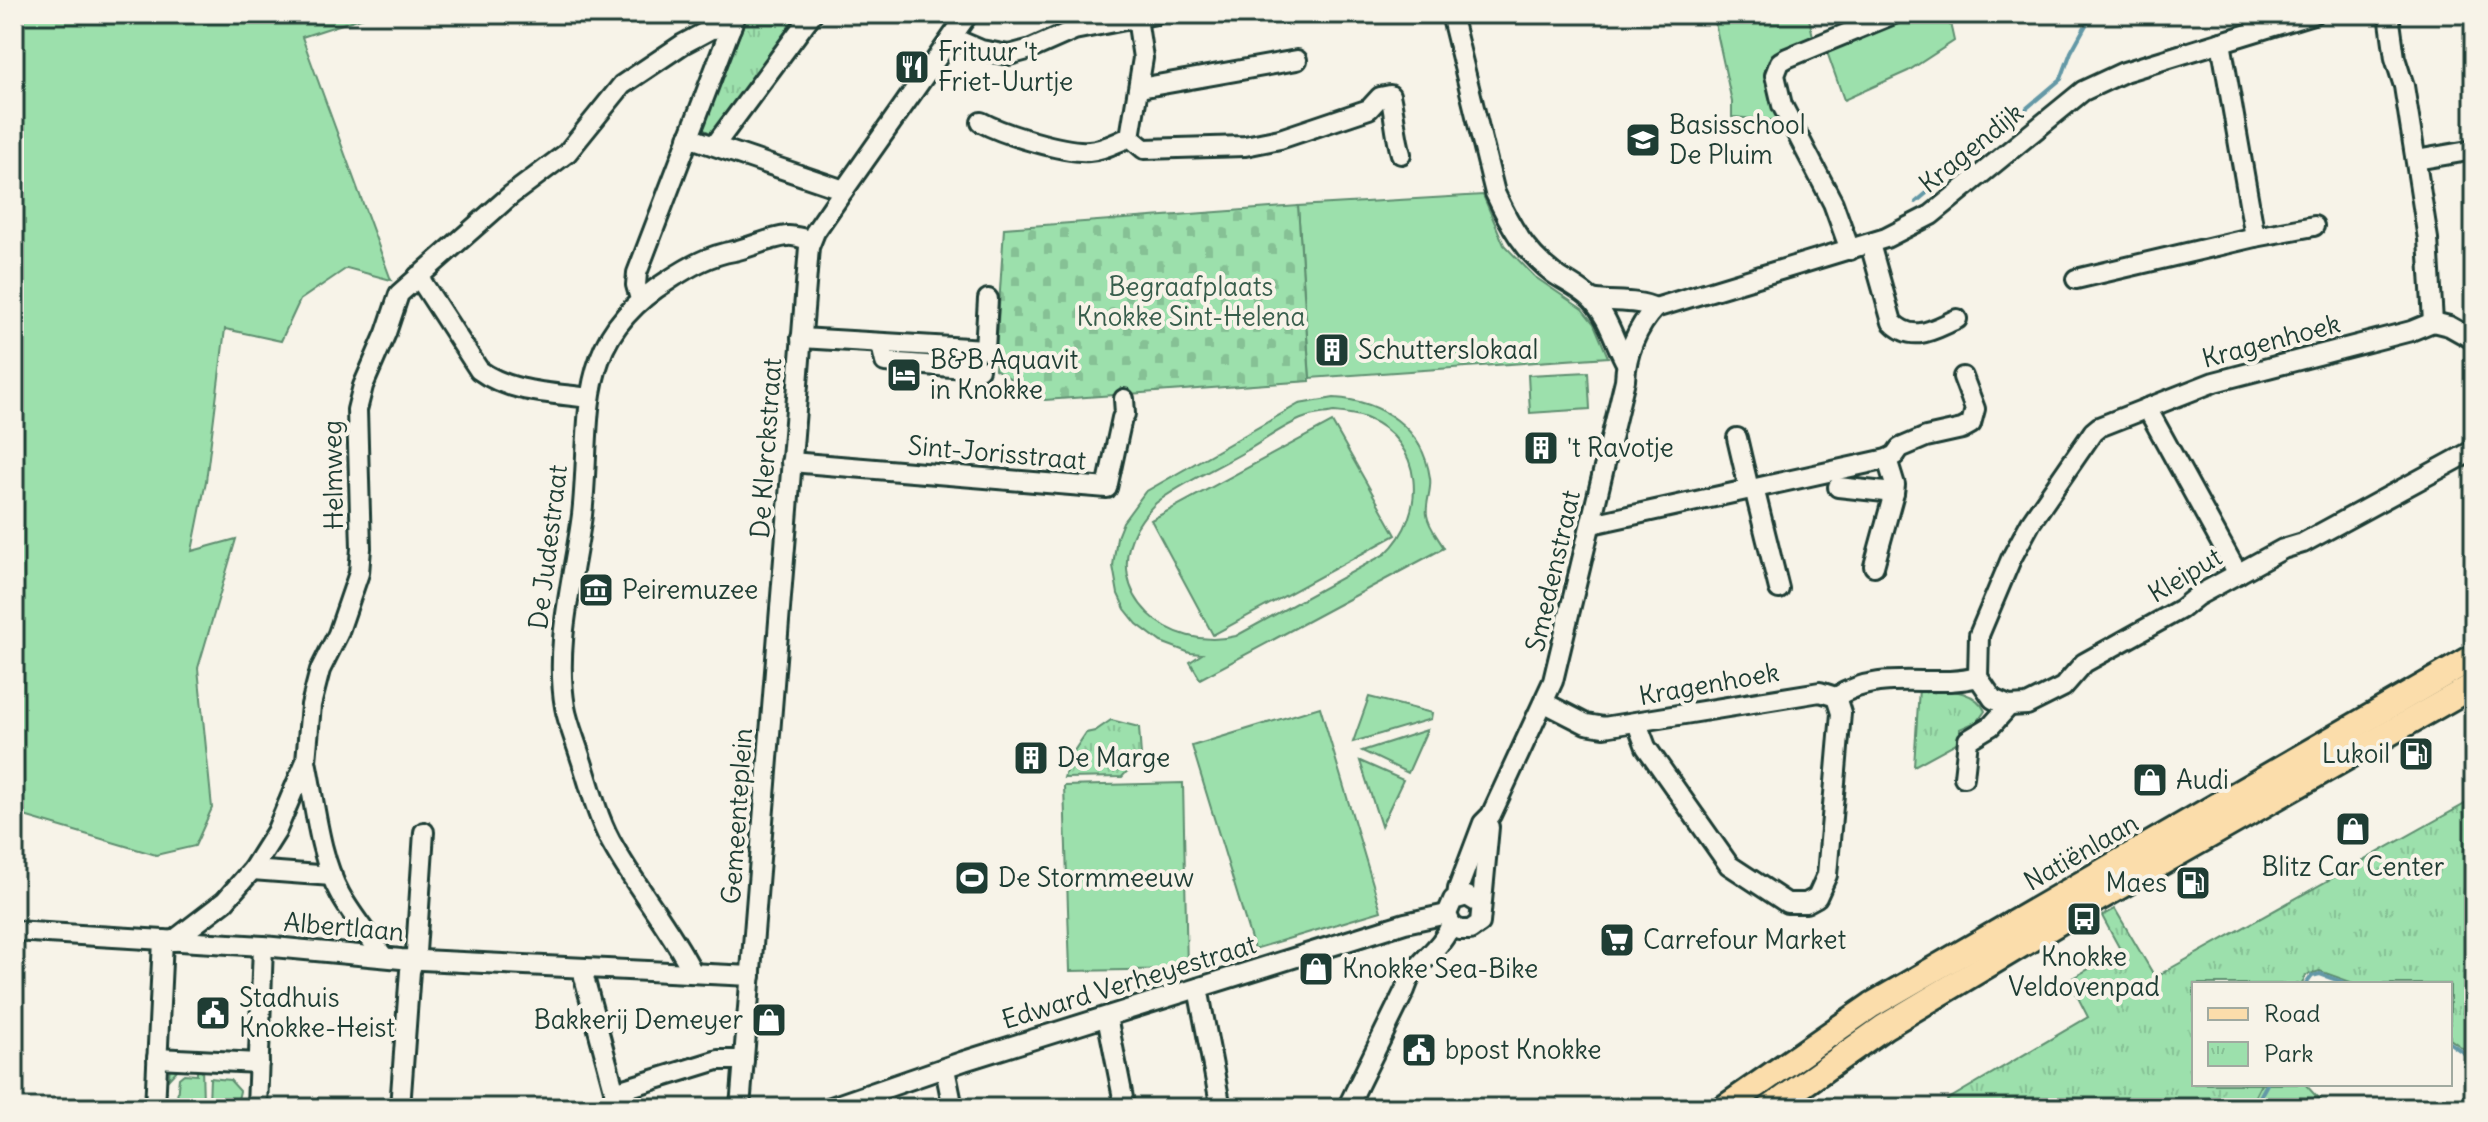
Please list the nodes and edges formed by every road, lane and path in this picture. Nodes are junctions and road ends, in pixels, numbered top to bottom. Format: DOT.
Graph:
graph roads {
  1 [pos="812,14"];
  2 [pos="1156,14"];
  3 [pos="1451,14"];
  4 [pos="1894,14"];
  5 [pos="2313,14"];
  6 [pos="2389,14"];
  7 [pos="962,16"];
  8 [pos="1137,18"];
  9 [pos="733,21"];
  10 [pos="953,38"];
  11 [pos="2221,42"];
  12 [pos="1297,60"];
  13 [pos="1140,88"];
  14 [pos="981,122"];
  15 [pos="688,137"];
  16 [pos="1130,137"];
  17 [pos="715,145"];
  18 [pos="2474,150"];
  19 [pos="1401,154"];
  20 [pos="2416,160"];
  21 [pos="844,190"];
  22 [pos="2314,226"];
  23 [pos="2255,237"];
  24 [pos="810,240"];
  25 [pos="1870,244"];
  26 [pos="1850,250"];
  27 [pos="418,276"];
  28 [pos="2076,279"];
  29 [pos="640,299"];
  30 [pos="988,299"];
  31 [pos="1592,299"];
  32 [pos="1655,308"];
  33 [pos="1957,319"];
  34 [pos="2433,322"];
  35 [pos="801,338"];
  36 [pos="2474,340"];
  37 [pos="881,345"];
  38 [pos="1626,363"];
  39 [pos="979,369"];
  40 [pos="1963,377"];
  41 [pos="590,398"];
  42 [pos="1124,399"];
  43 [pos="2147,408"];
  44 [pos="1737,438"];
  45 [pos="2474,450"];
  46 [pos="1887,459"];
  47 [pos="791,462"];
  48 [pos="1838,487"];
  49 [pos="1752,489"];
  50 [pos="1894,493"];
  51 [pos="1592,524"];
  52 [pos="1874,566"];
  53 [pos="2238,574"];
  54 [pos="1779,589"];
  55 [pos="2474,657"];
  56 [pos="775,660"];
  57 [pos="1978,677"];
  58 [pos="2474,685"];
  59 [pos="1836,697"];
  60 [pos="1545,703"];
  61 [pos="2009,706"];
  62 [pos="1637,723"];
  63 [pos="306,761"];
  64 [pos="1964,777"];
  65 [pos="1491,815"];
  66 [pos="424,832"];
  67 [pos="252,870"];
  68 [pos="332,876"];
  69 [pos="1457,897"];
  70 [pos="1480,904"];
  71 [pos="1449,919"];
  72 [pos="1470,930"];
  73 [pos="14,931"];
  74 [pos="168,941"];
  75 [pos="263,946"];
  76 [pos="383,956"];
  77 [pos="412,959"];
  78 [pos="584,968"];
  79 [pos="692,971"];
  80 [pos="751,976"];
  81 [pos="1198,988"];
  82 [pos="1405,990"];
  83 [pos="1107,1017"];
  84 [pos="157,1058"];
  85 [pos="744,1060"];
  86 [pos="259,1063"];
  87 [pos="945,1069"];
  88 [pos="616,1100"];
  89 [pos="740,1107"];
  90 [pos="155,1108"];
  91 [pos="257,1108"];
  92 [pos="400,1108"];
  93 [pos="828,1108"];
  94 [pos="953,1108"];
  95 [pos="1125,1108"];
  96 [pos="1221,1108"];
  97 [pos="1347,1108"];
  98 [pos="1724,1108"];
  99 [pos="1770,1108"];
  1 -- 17 [label="street"];
  2 -- 8 [label="street"];
  3 -- 31 [label="street"];
  4 -- 26 [label="street"];
  5 -- 11 [label="street, Kragendijk"];
  6 -- 20 [label="street"];
  7 -- 10 [label="street"];
  8 -- 10 [label="street"];
  8 -- 13 [label="street"];
  9 -- 15 [label="street"];
  9 -- 27 [label="street, Helmweg"];
  10 -- 21 [label="street"];
  11 -- 23 [label="street"];
  11 -- 25 [label="street, Kragendijk"];
  12 -- 13 [label="street"];
  13 -- 16 [label="street"];
  14 -- 16 [label="street"];
  15 -- 17 [label="street"];
  15 -- 29 [label="street"];
  16 -- 19 [label="street"];
  17 -- 21 [label="street"];
  18 -- 20 [label="street"];
  20 -- 34 [label="street"];
  21 -- 24 [label="street"];
  22 -- 23 [label="street"];
  23 -- 28 [label="street"];
  24 -- 29 [label="street, De Judestraat"];
  24 -- 35 [label="street, De Klerckstraat"];
  25 -- 26 [label="street, Kragendijk"];
  25 -- 33 [label="street"];
  26 -- 32 [label="street, Kragendijk"];
  27 -- 41 [label="street"];
  27 -- 63 [label="street, Helmweg"];
  29 -- 41 [label="street, De Judestraat"];
  30 -- 37 [label="street"];
  31 -- 32 [label="street, Kragendijk"];
  31 -- 38 [label="street"];
  32 -- 38 [label="street, Smedenstraat"];
  34 -- 36 [label="street"];
  34 -- 43 [label="street, Kragenhoek"];
  35 -- 37 [label="street"];
  35 -- 47 [label="street, De Klerckstraat"];
  37 -- 39 [label="street"];
  38 -- 51 [label="street, Smedenstraat"];
  40 -- 46 [label="street"];
  41 -- 79 [label="street, De Judestraat"];
  42 -- 47 [label="street, Sint-Jorisstraat"];
  43 -- 53 [label="street"];
  43 -- 57 [label="street, Kragenhoek"];
  44 -- 49 [label="street"];
  45 -- 53 [label="street, Kleiput"];
  46 -- 49 [label="street"];
  46 -- 50 [label="street"];
  47 -- 56 [label="street, De Klerckstraat"];
  48 -- 50 [label="street"];
  49 -- 51 [label="street"];
  49 -- 54 [label="street"];
  50 -- 52 [label="street"];
  51 -- 60 [label="street, Smedenstraat"];
  53 -- 61 [label="street, Kleiput"];
  55 -- 98 [label="main road, Natiënlaan"];
  56 -- 80 [label="street, Gemeenteplein"];
  57 -- 59 [label="street, Kragenhoek"];
  57 -- 61 [label="street"];
  58 -- 99 [label="main road, Natiënlaan"];
  59 -- 62 [label="street, Kragenhoek"];
  59 -- 62 [label="street"];
  60 -- 62 [label="street, Kragenhoek"];
  60 -- 65 [label="street, Smedenstraat"];
  61 -- 64 [label="street, Kleiput"];
  63 -- 67 [label="street, Helmweg"];
  63 -- 68 [label="street"];
  65 -- 69 [label="street, Smedenstraat"];
  65 -- 70 [label="street, Smedenstraat"];
  66 -- 77 [label="street"];
  67 -- 68 [label="street"];
  67 -- 74 [label="street, Helmweg"];
  68 -- 76 [label="street"];
  69 -- 70 [label="street"];
  69 -- 71 [label="street"];
  70 -- 72 [label="street"];
  71 -- 72 [label="street"];
  71 -- 81 [label="street, Edward Verheyestraat"];
  71 -- 82 [label="street"];
  72 -- 82 [label="street"];
  73 -- 74 [label="street, Albertlaan"];
  74 -- 75 [label="street, Albertlaan"];
  74 -- 84 [label="street"];
  75 -- 76 [label="street, Albertlaan"];
  75 -- 86 [label="street"];
  76 -- 77 [label="street, Albertlaan"];
  77 -- 78 [label="street, Albertlaan"];
  77 -- 92 [label="street"];
  78 -- 79 [label="street, Albertlaan"];
  78 -- 88 [label="street"];
  79 -- 80 [label="street"];
  80 -- 85 [label="street, Gemeenteplein"];
  81 -- 83 [label="street, Edward Verheyestraat"];
  81 -- 96 [label="street"];
  82 -- 97 [label="street"];
  83 -- 87 [label="street, Edward Verheyestraat"];
  83 -- 95 [label="street"];
  84 -- 86 [label="street"];
  84 -- 90 [label="street"];
  85 -- 88 [label="street"];
  85 -- 89 [label="street, Gemeenteplein"];
  86 -- 91 [label="street"];
  87 -- 93 [label="street, Edward Verheyestraat"];
  87 -- 94 [label="street"];
}
